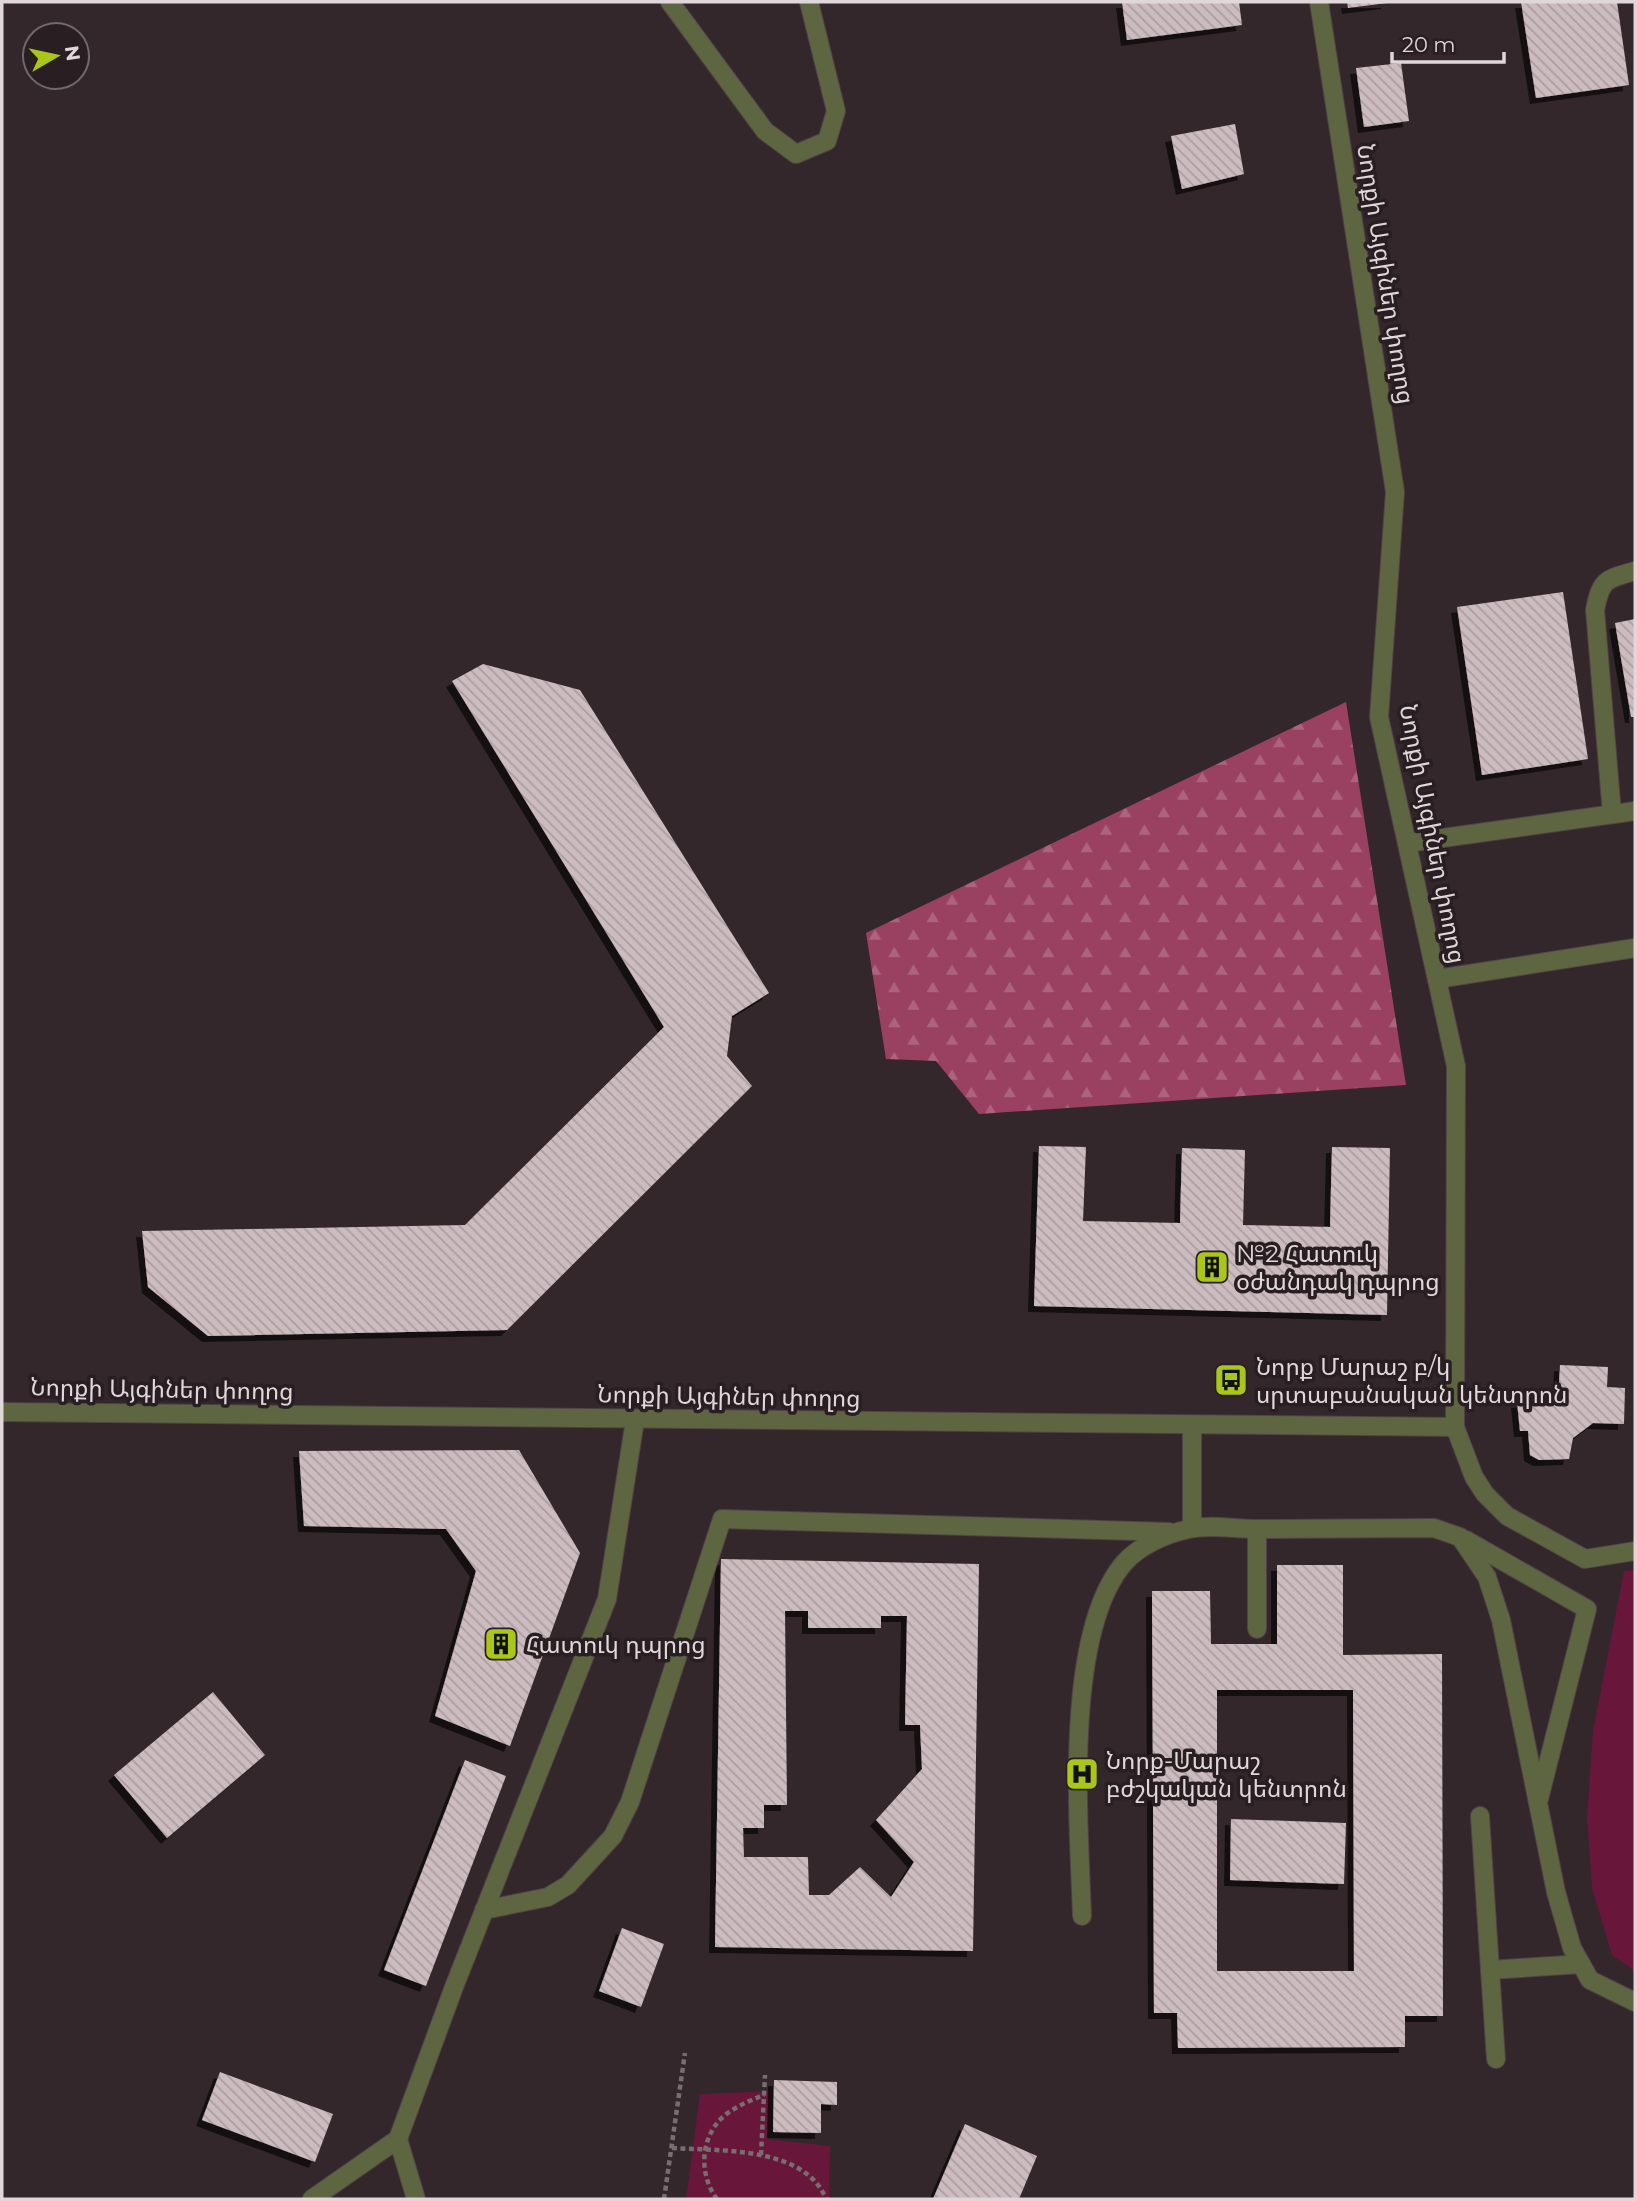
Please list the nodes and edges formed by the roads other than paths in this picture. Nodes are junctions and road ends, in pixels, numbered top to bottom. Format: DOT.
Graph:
graph roads {
  1 [pos="670,2"];
  2 [pos="808,2"];
  3 [pos="1319,2"];
  4 [pos="1635,571"];
  5 [pos="1635,811"];
  6 [pos="1612,814"];
  7 [pos="1406,843"];
  8 [pos="1635,948"];
  9 [pos="1437,979"];
  10 [pos="2,1412"];
  11 [pos="635,1420"];
  12 [pos="1192,1424"];
  13 [pos="1455,1427"];
  14 [pos="1257,1529"];
  15 [pos="1185,1530"];
  16 [pos="1460,1537"];
  17 [pos="1635,1551"];
  18 [pos="1257,1629"];
  19 [pos="1538,1803"];
  20 [pos="1480,1816"];
  21 [pos="484,1910"];
  22 [pos="1082,1916"];
  23 [pos="1581,1964"];
  24 [pos="1490,1970"];
  25 [pos="1635,2002"];
  26 [pos="1496,2059"];
  27 [pos="398,2139"];
  28 [pos="313,2199"];
  29 [pos="415,2199"];
  1 -- 2 [label="street"];
  3 -- 7 [label="street, Նորքի Այգիներ փողոց"];
  4 -- 6 [label="street"];
  5 -- 6 [label="street"];
  6 -- 7 [label="street"];
  7 -- 9 [label="street, Նորքի Այգիներ փողոց"];
  8 -- 9 [label="street"];
  9 -- 13 [label="street, Նորքի Այգիներ փողոց"];
  10 -- 11 [label="street, Նորքի Այգիներ փողոց"];
  11 -- 12 [label="street, Նորքի Այգիներ փողոց"];
  11 -- 21 [label="street"];
  12 -- 13 [label="street, Նորքի Այգիներ փողոց"];
  12 -- 15 [label="street"];
  13 -- 17 [label="street, Նորքի Այգիներ փողոց"];
  14 -- 15 [label="street"];
  14 -- 16 [label="street"];
  14 -- 18 [label="street"];
  15 -- 21 [label="street"];
  15 -- 22 [label="street"];
  16 -- 19 [label="street"];
  16 -- 19 [label="street"];
  19 -- 23 [label="street"];
  20 -- 24 [label="street"];
  21 -- 27 [label="street"];
  23 -- 24 [label="street"];
  23 -- 25 [label="street"];
  24 -- 26 [label="street"];
  27 -- 28 [label="street"];
  27 -- 29 [label="street"];
}
